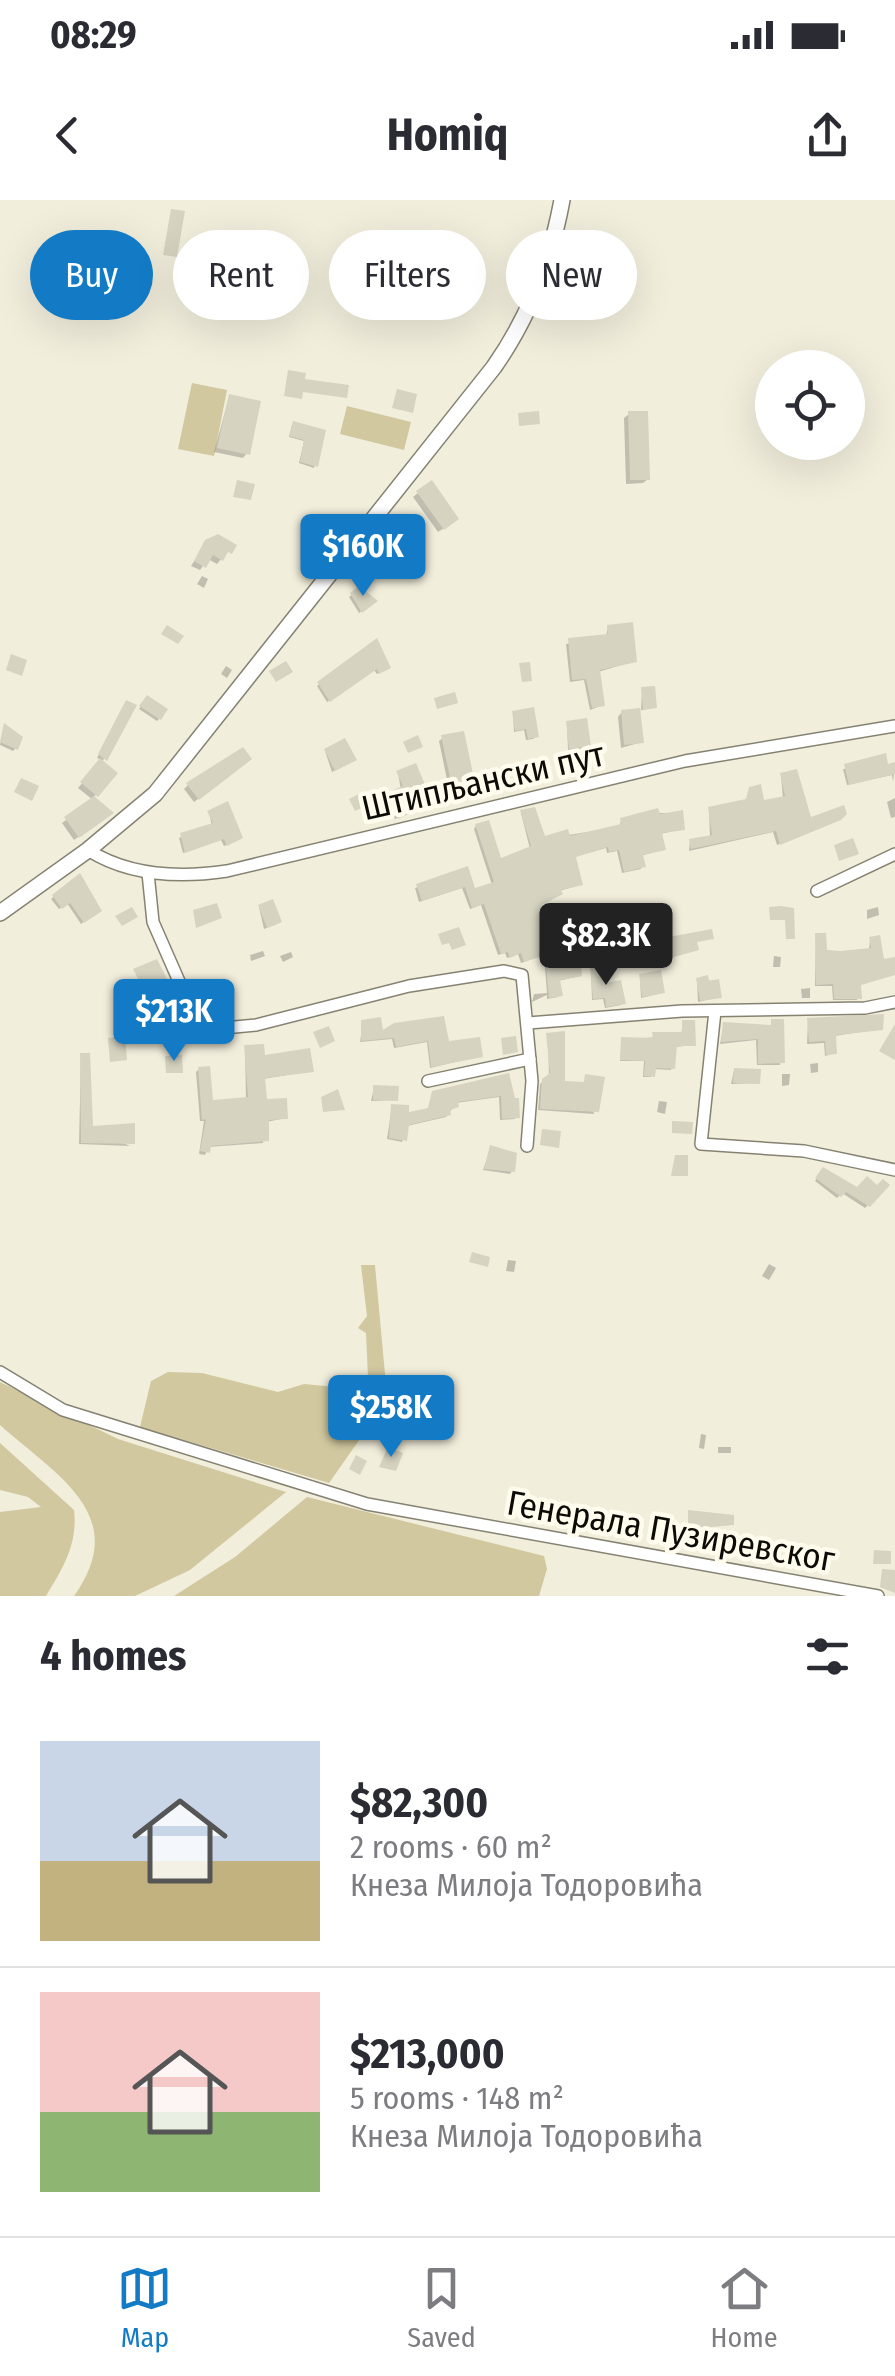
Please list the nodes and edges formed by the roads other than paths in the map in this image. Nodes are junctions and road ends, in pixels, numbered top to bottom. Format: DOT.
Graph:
graph roads {
  1 [pos="562,200"];
  2 [pos="895,726"];
  3 [pos="88,850"];
  4 [pos="895,854"];
  5 [pos="148,872"];
  6 [pos="817,891"];
  7 [pos="0,913"];
  8 [pos="895,1002"];
  9 [pos="715,1012"];
  10 [pos="528,1023"];
  11 [pos="530,1059"];
  12 [pos="428,1081"];
  13 [pos="527,1146"];
  14 [pos="895,1170"];
  15 [pos="0,1372"];
  16 [pos="878,1596"];
  1 -- 3 [label="street"];
  2 -- 5 [label="street, Штипљански пут"];
  3 -- 5 [label="street, Штипљански пут"];
  3 -- 7 [label="street"];
  4 -- 6 [label="street"];
  5 -- 10 [label="street"];
  8 -- 9 [label="street"];
  9 -- 10 [label="street"];
  9 -- 14 [label="street"];
  10 -- 11 [label="street"];
  11 -- 12 [label="street"];
  11 -- 13 [label="street"];
  15 -- 16 [label="street, Генерала Пузиревског"];
}
